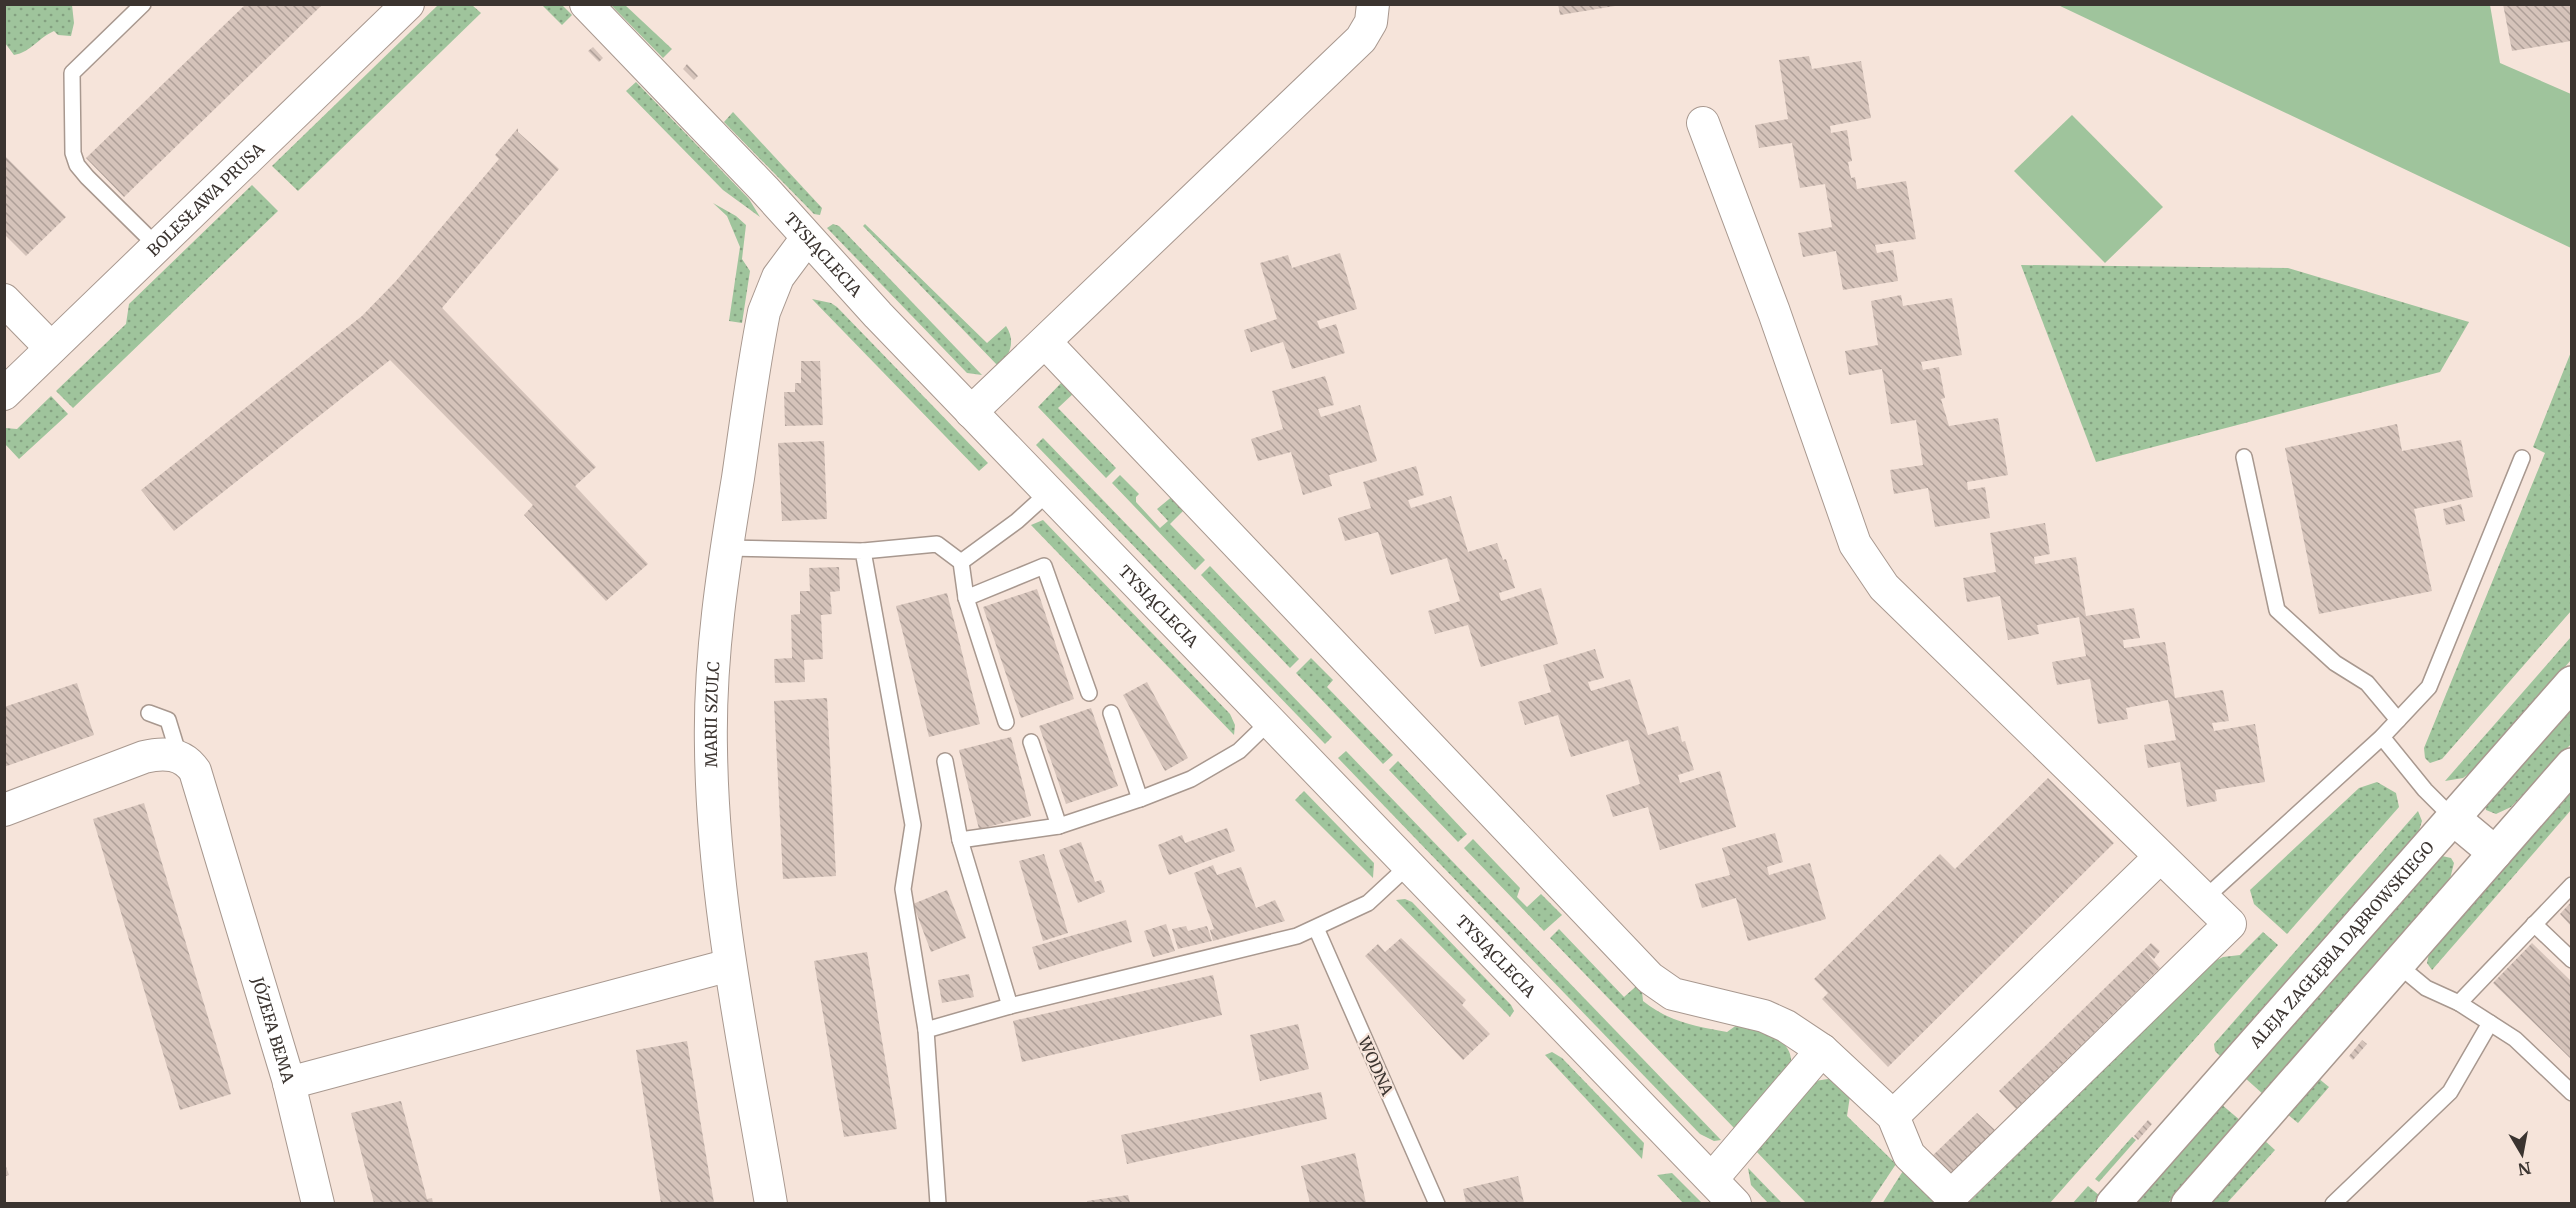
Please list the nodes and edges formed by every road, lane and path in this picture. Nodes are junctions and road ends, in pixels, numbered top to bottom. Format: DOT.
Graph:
graph roads {
  1 [pos="143,4"];
  2 [pos="408,4"];
  3 [pos="586,4"];
  4 [pos="1373,4"];
  5 [pos="1703,123"];
  6 [pos="807,237"];
  7 [pos="157,246"];
  8 [pos="4,300"];
  9 [pos="1045,342"];
  10 [pos="51,348"];
  11 [pos="4,394"];
  12 [pos="971,412"];
  13 [pos="2244,457"];
  14 [pos="2522,458"];
  15 [pos="1049,492"];
  16 [pos="727,548"];
  17 [pos="863,551"];
  18 [pos="961,562"];
  19 [pos="966,598"];
  20 [pos="2571,683"];
  21 [pos="1089,693"];
  22 [pos="149,713"];
  23 [pos="1111,713"];
  24 [pos="2398,720"];
  25 [pos="1270,721"];
  26 [pos="1006,722"];
  27 [pos="2382,737"];
  28 [pos="1031,742"];
  29 [pos="179,756"];
  30 [pos="945,761"];
  31 [pos="2571,765"];
  32 [pos="1140,799"];
  33 [pos="4,810"];
  34 [pos="2453,818"];
  35 [pos="1059,826"];
  36 [pos="960,840"];
  37 [pos="2494,853"];
  38 [pos="2160,857"];
  39 [pos="1409,866"];
  40 [pos="2571,885"];
  41 [pos="2204,899"];
  42 [pos="2534,924"];
  43 [pos="1316,928"];
  44 [pos="2571,960"];
  45 [pos="2397,964"];
  46 [pos="730,965"];
  47 [pos="2459,1004"];
  48 [pos="1010,1006"];
  49 [pos="2490,1023"];
  50 [pos="926,1030"];
  51 [pos="1822,1050"];
  52 [pos="289,1083"];
  53 [pos="2571,1093"];
  54 [pos="1893,1116"];
  55 [pos="1712,1179"];
  56 [pos="318,1203"];
  57 [pos="771,1203"];
  58 [pos="938,1203"];
  59 [pos="1437,1203"];
  60 [pos="1735,1203"];
  61 [pos="2113,1203"];
  62 [pos="2188,1203"];
  63 [pos="2333,1203"];
  1 -- 7 [label="lane"];
  2 -- 7 [label="street, BOLESŁAWA PRUSA"];
  3 -- 6 [label="street, TYSIĄCLECIA"];
  4 -- 9 [label="street"];
  5 -- 38 [label="street"];
  6 -- 12 [label="street, TYSIĄCLECIA"];
  6 -- 16 [label="street, MARII SZULC"];
  7 -- 10 [label="street, BOLESŁAWA PRUSA"];
  8 -- 10 [label="street"];
  9 -- 12 [label="street"];
  9 -- 51 [label="street"];
  10 -- 11 [label="street, BOLESŁAWA PRUSA"];
  12 -- 15 [label="street, TYSIĄCLECIA"];
  13 -- 24 [label="lane"];
  14 -- 24 [label="lane"];
  15 -- 18 [label="lane"];
  15 -- 25 [label="street, TYSIĄCLECIA"];
  16 -- 17 [label="lane"];
  16 -- 46 [label="street, MARII SZULC"];
  17 -- 18 [label="lane"];
  17 -- 50 [label="lane"];
  18 -- 19 [label="lane"];
  19 -- 21 [label="lane"];
  19 -- 26 [label="lane"];
  20 -- 34 [label="street, ALEJA ZAGŁĘBIA DĄBROWSKIEGO"];
  22 -- 29 [label="lane"];
  23 -- 32 [label="lane"];
  24 -- 27 [label="lane"];
  25 -- 32 [label="lane"];
  25 -- 39 [label="street, TYSIĄCLECIA"];
  27 -- 34 [label="lane"];
  27 -- 41 [label="lane"];
  28 -- 35 [label="lane"];
  29 -- 33 [label="street"];
  29 -- 52 [label="street, JÓZEFA BEMA"];
  30 -- 36 [label="lane"];
  31 -- 37 [label="street"];
  32 -- 35 [label="lane"];
  34 -- 37 [label="street"];
  34 -- 61 [label="street, ALEJA ZAGŁĘBIA DĄBROWSKIEGO"];
  35 -- 36 [label="lane"];
  36 -- 48 [label="lane"];
  37 -- 45 [label="street"];
  38 -- 41 [label="street"];
  38 -- 54 [label="street"];
  39 -- 43 [label="lane"];
  39 -- 55 [label="street, TYSIĄCLECIA"];
  40 -- 42 [label="lane"];
  41 -- 54 [label="street"];
  42 -- 44 [label="lane"];
  42 -- 47 [label="lane"];
  43 -- 48 [label="lane"];
  43 -- 59 [label="lane, WODNA"];
  45 -- 47 [label="lane"];
  45 -- 62 [label="street"];
  46 -- 52 [label="street, JÓZEFA BEMA"];
  46 -- 57 [label="street, MARII SZULC"];
  47 -- 49 [label="lane"];
  48 -- 50 [label="lane"];
  49 -- 53 [label="lane"];
  49 -- 63 [label="lane"];
  50 -- 58 [label="lane"];
  51 -- 54 [label="street"];
  51 -- 55 [label="street"];
  52 -- 56 [label="street"];
  55 -- 60 [label="street, TYSIĄCLECIA"];
}
